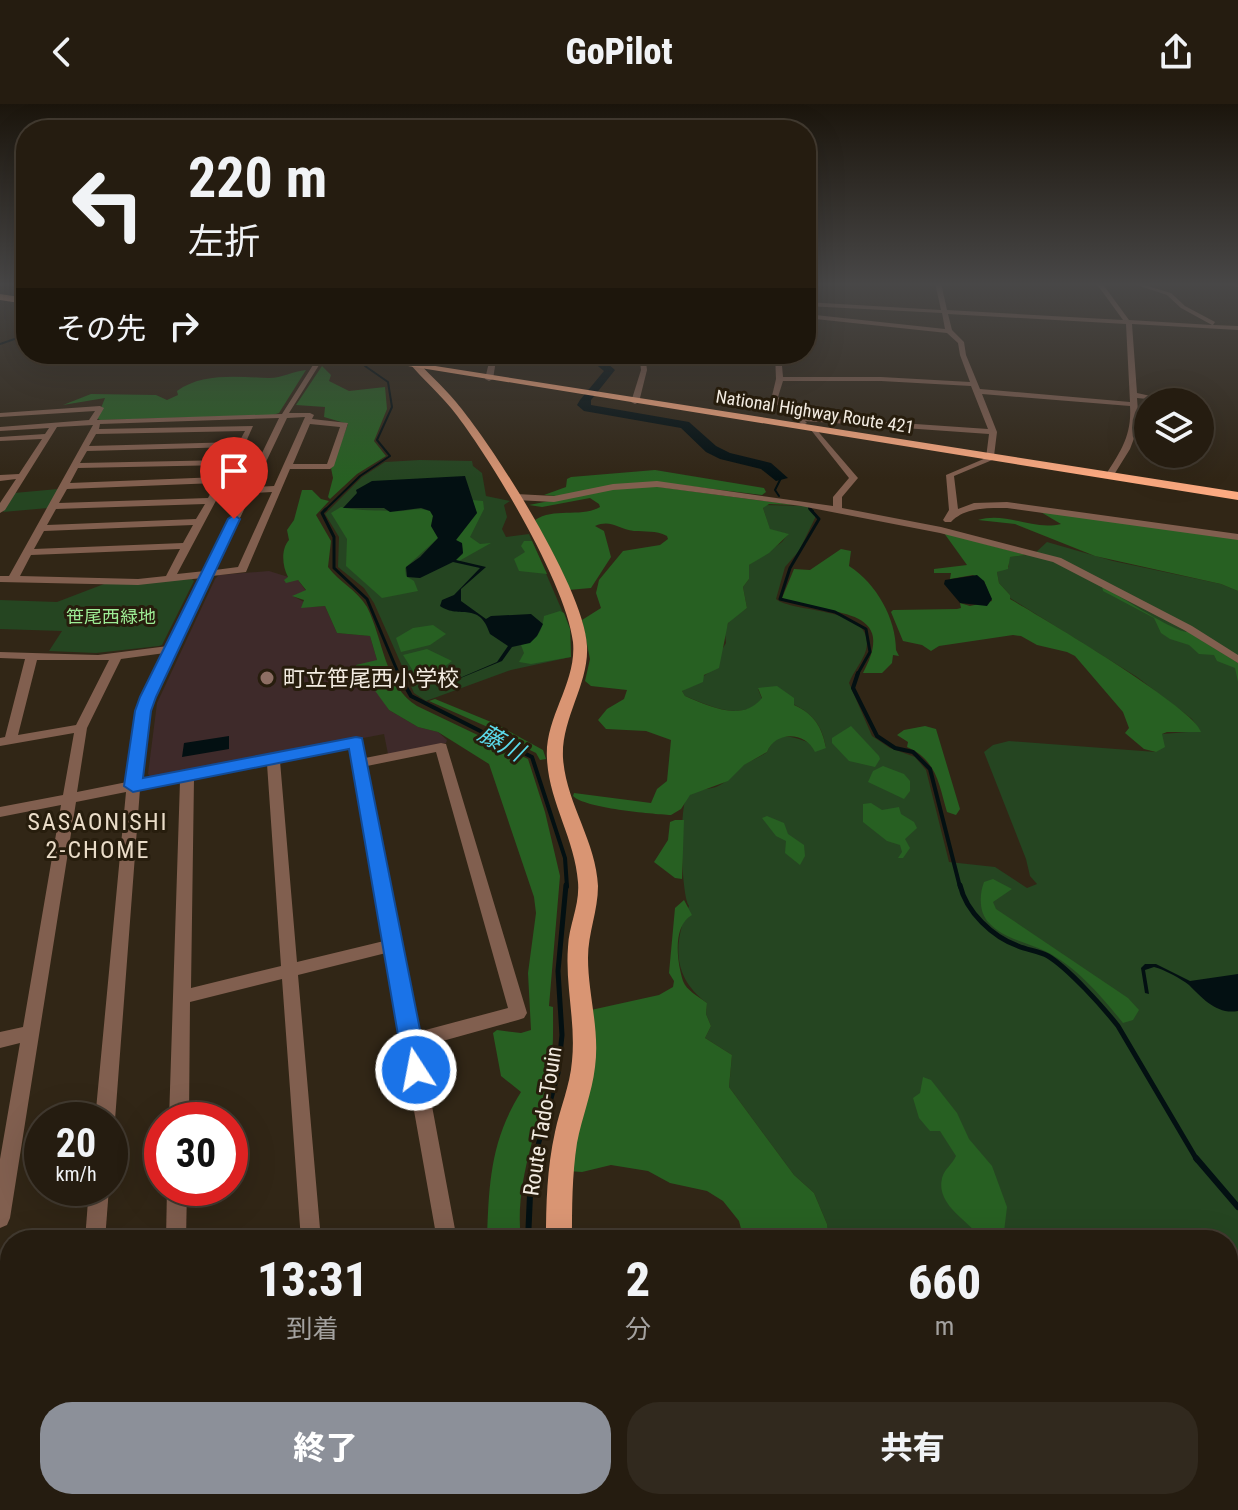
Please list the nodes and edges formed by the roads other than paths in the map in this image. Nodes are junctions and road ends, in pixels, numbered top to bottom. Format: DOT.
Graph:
graph roads {
  1 [pos="963,349"];
  2 [pos="1130,349"];
  3 [pos="317,364"];
  4 [pos="398,364"];
  5 [pos="413,364"];
  6 [pos="492,364"];
  7 [pos="643,364"];
  8 [pos="779,364"];
  9 [pos="415,367"];
  10 [pos="489,379"];
  11 [pos="780,379"];
  12 [pos="975,388"];
  13 [pos="1132,399"];
  14 [pos="635,402"];
  15 [pos="0,415"];
  16 [pos="284,416"];
  17 [pos="1134,416"];
  18 [pos="203,418"];
  19 [pos="307,421"];
  20 [pos="55,425"];
  21 [pos="95,425"];
  22 [pos="806,426"];
  23 [pos="1134,428"];
  24 [pos="0,429"];
  25 [pos="197,429"];
  26 [pos="993,432"];
  27 [pos="47,436"];
  28 [pos="0,439"];
  29 [pos="242,444"];
  30 [pos="84,449"];
  31 [pos="991,458"];
  32 [pos="233,462"];
  33 [pos="74,466"];
  34 [pos="287,467"];
  35 [pos="21,476"];
  36 [pos="1109,476"];
  37 [pos="0,478"];
  38 [pos="222,480"];
  39 [pos="64,486"];
  40 [pos="277,489"];
  41 [pos="247,491"];
  42 [pos="214,496"];
  43 [pos="1238,496"];
  44 [pos="516,497"];
  45 [pos="52,506"];
  46 [pos="0,510"];
  47 [pos="837,510"];
  48 [pos="952,515"];
  49 [pos="200,522"];
  50 [pos="40,528"];
  51 [pos="941,530"];
  52 [pos="1238,537"];
  53 [pos="187,546"];
  54 [pos="27,552"];
  55 [pos="207,574"];
  56 [pos="0,579"];
  57 [pos="13,579"];
  58 [pos="169,579"];
  59 [pos="171,649"];
  60 [pos="0,655"];
  61 [pos="117,655"];
  62 [pos="32,656"];
  63 [pos="1238,660"];
  64 [pos="81,728"];
  65 [pos="5,742"];
  66 [pos="273,758"];
  67 [pos="361,763"];
  68 [pos="187,775"];
  69 [pos="133,786"];
  70 [pos="69,799"];
  71 [pos="0,812"];
  72 [pos="393,945"];
  73 [pos="290,970"];
  74 [pos="182,997"];
  75 [pos="30,1033"];
  76 [pos="0,1040"];
  77 [pos="411,1042"];
  78 [pos="107,1102"];
  79 [pos="179,1102"];
  80 [pos="98,1206"];
  81 [pos="177,1206"];
  82 [pos="0,1218"];
  83 [pos="96,1230"];
  84 [pos="176,1230"];
  85 [pos="310,1230"];
  86 [pos="445,1230"];
  87 [pos="559,1230"];
  1 -- 12 [label="street"];
  2 -- 13 [label="street"];
  3 -- 16 [label="street"];
  4 -- 9 [label="highway, National Highway Route 421"];
  5 -- 9 [label="main road, Route Tado-Touin"];
  6 -- 10 [label="street"];
  7 -- 14 [label="street"];
  8 -- 11 [label="street"];
  9 -- 10 [label="highway, National Highway Route 421"];
  9 -- 44 [label="main road, Route Tado-Touin"];
  10 -- 14 [label="highway, National Highway Route 421"];
  11 -- 12 [label="street"];
  11 -- 22 [label="street"];
  12 -- 13 [label="street"];
  12 -- 26 [label="street"];
  13 -- 17 [label="street"];
  14 -- 22 [label="highway, National Highway Route 421"];
  15 -- 21 [label="street"];
  16 -- 18 [label="street"];
  16 -- 19 [label="street"];
  16 -- 41 [label="street"];
  18 -- 21 [label="street"];
  18 -- 25 [label="street"];
  19 -- 34 [label="street"];
  19 -- 34 [label="street"];
  20 -- 21 [label="street"];
  20 -- 24 [label="street"];
  20 -- 27 [label="street"];
  21 -- 25 [label="street"];
  21 -- 30 [label="street"];
  22 -- 26 [label="street"];
  22 -- 31 [label="highway, National Highway Route 421"];
  22 -- 47 [label="street"];
  23 -- 36 [label="street"];
  25 -- 29 [label="street"];
  26 -- 31 [label="street"];
  27 -- 28 [label="street"];
  27 -- 35 [label="street"];
  29 -- 30 [label="street"];
  29 -- 32 [label="street"];
  30 -- 33 [label="street"];
  31 -- 36 [label="highway, National Highway Route 421"];
  31 -- 48 [label="street"];
  32 -- 33 [label="street"];
  32 -- 38 [label="street"];
  33 -- 39 [label="street"];
  34 -- 40 [label="street"];
  35 -- 37 [label="street"];
  35 -- 46 [label="street"];
  36 -- 43 [label="highway, National Highway Route 421"];
  38 -- 39 [label="street"];
  38 -- 42 [label="street"];
  39 -- 45 [label="street"];
  40 -- 41 [label="street"];
  40 -- 55 [label="street"];
  41 -- 42 [label="street"];
  41 -- 55 [label="street"];
  42 -- 45 [label="street"];
  42 -- 49 [label="street"];
  44 -- 47 [label="street"];
  44 -- 87 [label="main road, Route Tado-Touin"];
  45 -- 50 [label="street"];
  47 -- 51 [label="street"];
  48 -- 51 [label="street"];
  48 -- 52 [label="street"];
  49 -- 50 [label="street"];
  49 -- 53 [label="street"];
  50 -- 54 [label="street"];
  51 -- 63 [label="street"];
  53 -- 54 [label="street"];
  53 -- 58 [label="street"];
  54 -- 57 [label="street"];
  55 -- 58 [label="street"];
  55 -- 59 [label="street"];
  56 -- 57 [label="street"];
  57 -- 58 [label="street"];
  59 -- 61 [label="street"];
  59 -- 69 [label="street"];
  60 -- 62 [label="street"];
  61 -- 62 [label="street"];
  61 -- 64 [label="street"];
  62 -- 65 [label="street"];
  64 -- 65 [label="street"];
  64 -- 70 [label="street"];
  66 -- 67 [label="street"];
  66 -- 68 [label="street"];
  66 -- 73 [label="street"];
  67 -- 72 [label="street"];
  67 -- 77 [label="street"];
  68 -- 69 [label="street"];
  68 -- 74 [label="street"];
  69 -- 70 [label="street"];
  69 -- 78 [label="street"];
  70 -- 71 [label="street"];
  70 -- 75 [label="street"];
  72 -- 73 [label="street"];
  72 -- 77 [label="street"];
  73 -- 74 [label="street"];
  73 -- 85 [label="street"];
  74 -- 79 [label="street"];
  75 -- 76 [label="street"];
  75 -- 82 [label="street"];
  77 -- 86 [label="street"];
  80 -- 83 [label="street"];
  81 -- 84 [label="street"];
}
